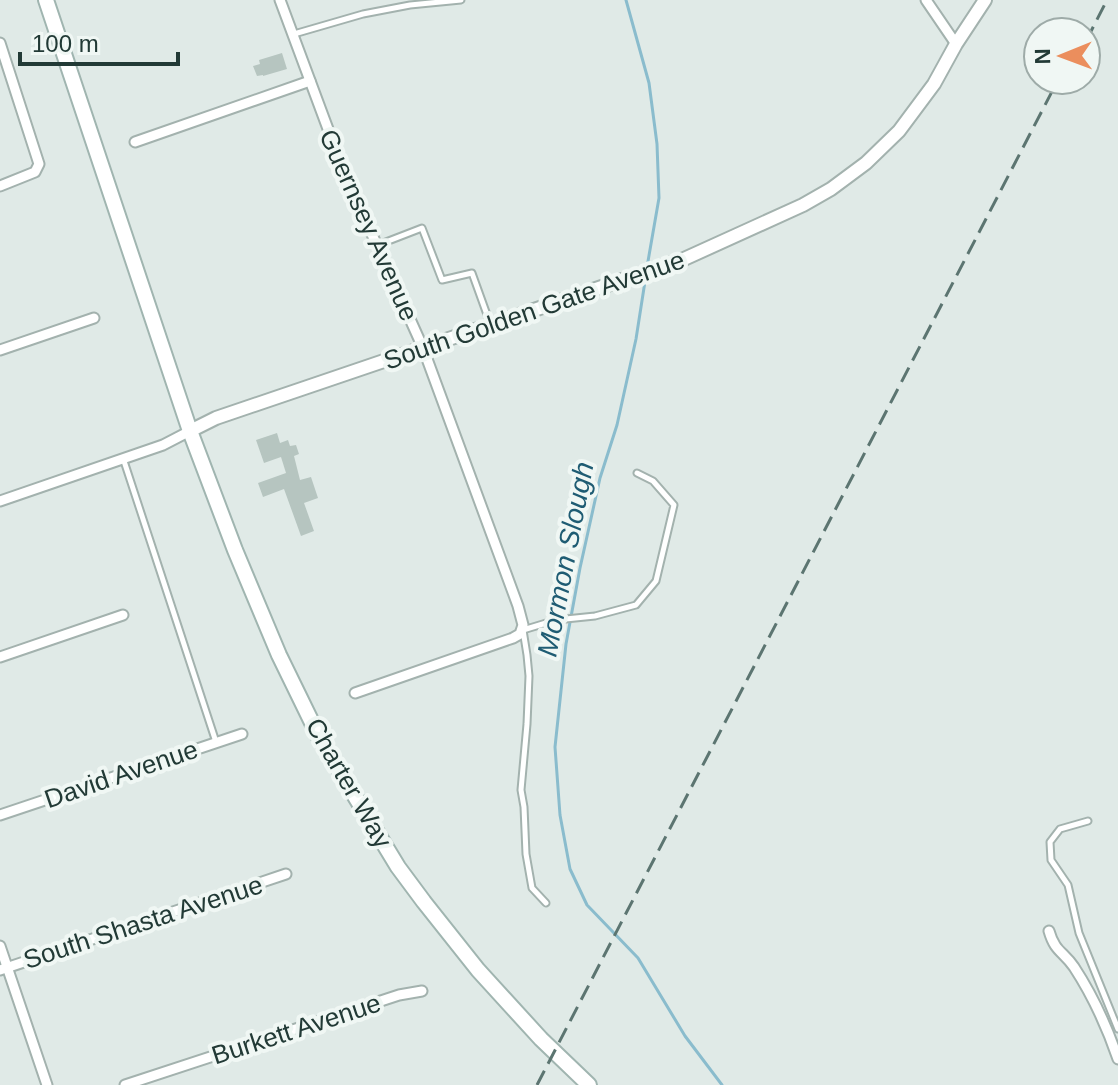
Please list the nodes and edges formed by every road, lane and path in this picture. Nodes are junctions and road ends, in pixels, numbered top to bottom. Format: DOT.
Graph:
graph roads {
  1 [pos="46,0"];
  2 [pos="280,0"];
  3 [pos="461,0"];
  4 [pos="926,0"];
  5 [pos="985,0"];
  6 [pos="293,35"];
  7 [pos="0,43"];
  8 [pos="956,44"];
  9 [pos="310,81"];
  10 [pos="135,142"];
  11 [pos="0,186"];
  12 [pos="378,245"];
  13 [pos="94,318"];
  14 [pos="491,326"];
  15 [pos="423,348"];
  16 [pos="0,350"];
  17 [pos="190,431"];
  18 [pos="123,458"];
  19 [pos="637,473"];
  20 [pos="0,501"];
  21 [pos="123,615"];
  22 [pos="523,630"];
  23 [pos="0,657"];
  24 [pos="355,693"];
  25 [pos="242,734"];
  26 [pos="216,742"];
  27 [pos="0,815"];
  28 [pos="1088,821"];
  29 [pos="286,874"];
  30 [pos="546,903"];
  31 [pos="1049,931"];
  32 [pos="0,946"];
  33 [pos="4,969"];
  34 [pos="422,991"];
  35 [pos="1113,1028"];
  36 [pos="1118,1059"];
  37 [pos="47,1085"];
  38 [pos="125,1085"];
  39 [pos="589,1085"];
  1 -- 17 [label="main road, Charter Way"];
  2 -- 6 [label="street, Guernsey Avenue"];
  3 -- 6 [label="lane"];
  4 -- 8 [label="street"];
  5 -- 8 [label="street, South Golden Gate Avenue"];
  6 -- 9 [label="street, Guernsey Avenue"];
  7 -- 11 [label="street"];
  8 -- 14 [label="street, South Golden Gate Avenue"];
  9 -- 10 [label="street"];
  9 -- 12 [label="street, Guernsey Avenue"];
  12 -- 14 [label="lane"];
  12 -- 15 [label="street, Guernsey Avenue"];
  13 -- 16 [label="street"];
  14 -- 15 [label="street, South Golden Gate Avenue"];
  15 -- 17 [label="street, South Golden Gate Avenue"];
  15 -- 22 [label="street, Guernsey Avenue"];
  17 -- 18 [label="street, South Golden Gate Avenue"];
  17 -- 39 [label="main road, Charter Way"];
  18 -- 20 [label="street, South Golden Gate Avenue"];
  18 -- 26 [label="lane"];
  19 -- 22 [label="lane"];
  21 -- 23 [label="street"];
  22 -- 24 [label="street"];
  22 -- 30 [label="lane"];
  25 -- 26 [label="street, David Avenue"];
  26 -- 27 [label="street, David Avenue"];
  28 -- 35 [label="lane"];
  29 -- 33 [label="street, South Shasta Avenue"];
  31 -- 35 [label="street"];
  32 -- 33 [label="street"];
  33 -- 37 [label="street"];
  34 -- 38 [label="street, Burkett Avenue"];
  35 -- 36 [label="street"];
}
